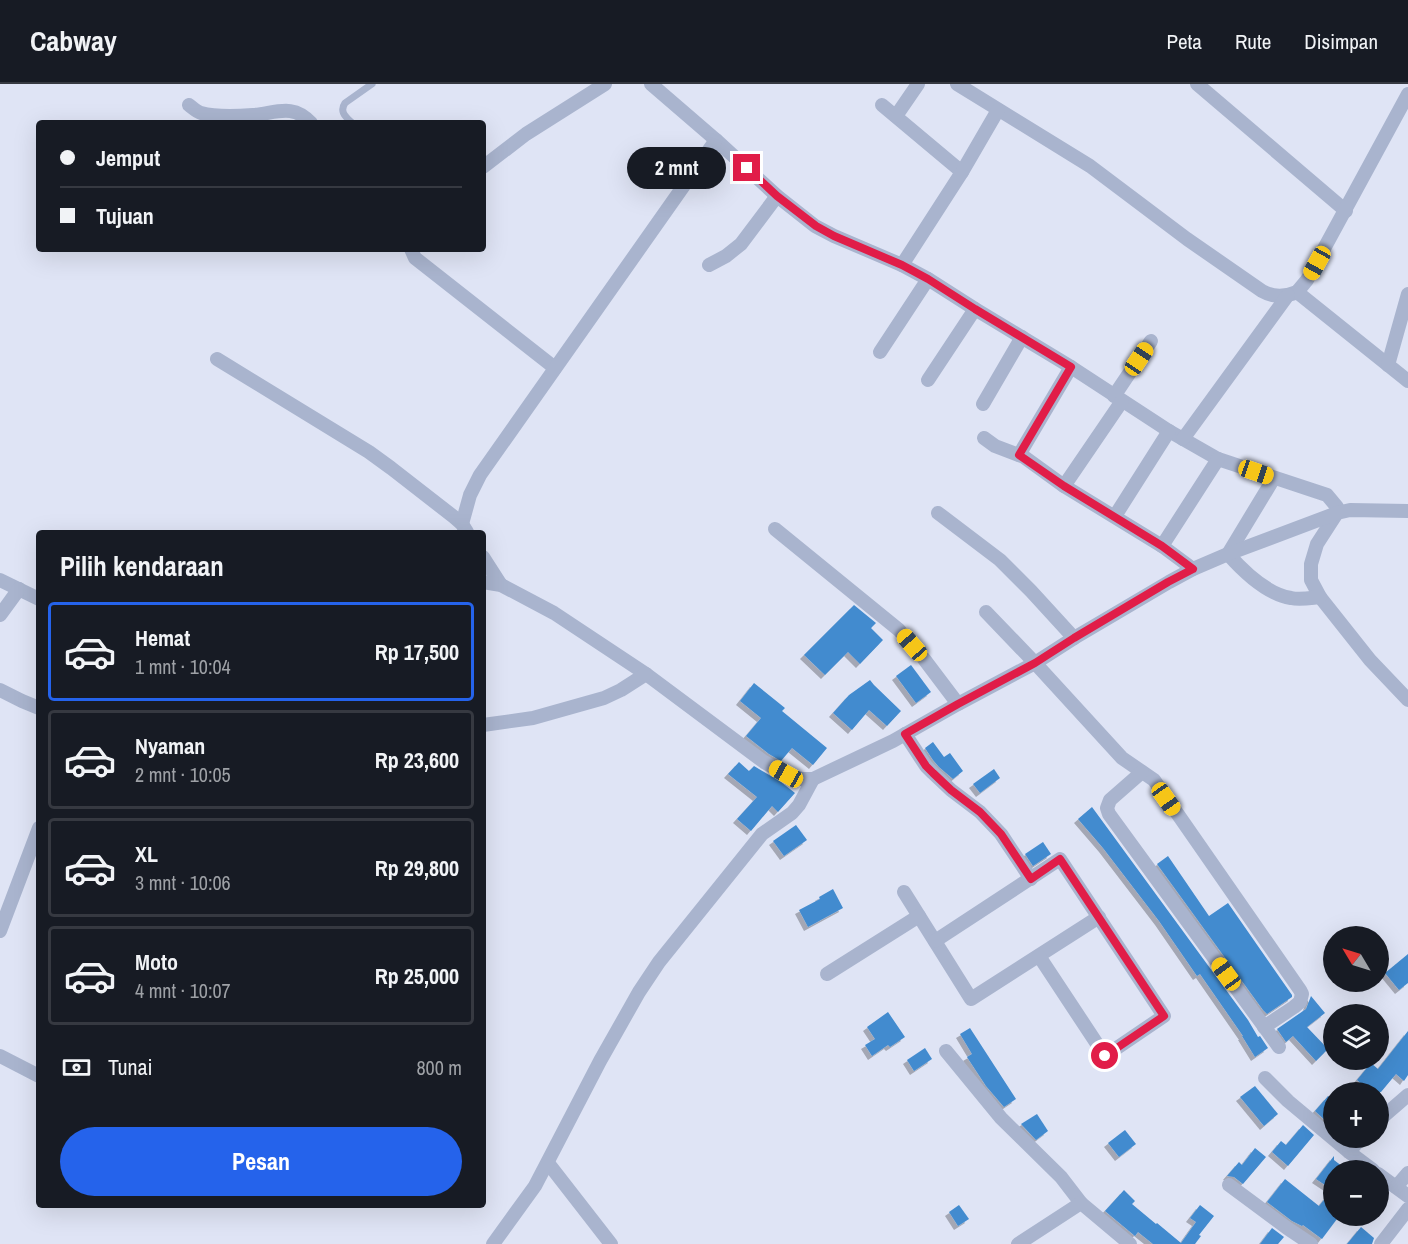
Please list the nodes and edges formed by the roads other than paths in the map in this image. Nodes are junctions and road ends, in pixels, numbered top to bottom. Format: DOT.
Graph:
graph roads {
  1 [pos="372,84"];
  2 [pos="605,84"];
  3 [pos="651,84"];
  4 [pos="918,84"];
  5 [pos="957,84"];
  6 [pos="1197,84"];
  7 [pos="1408,94"];
  8 [pos="189,105"];
  9 [pos="882,105"];
  10 [pos="998,110"];
  11 [pos="1404,112"];
  12 [pos="896,116"];
  13 [pos="308,120"];
  14 [pos="349,120"];
  15 [pos="716,140"];
  16 [pos="486,165"];
  17 [pos="962,172"];
  18 [pos="777,196"];
  19 [pos="1346,211"];
  20 [pos="412,252"];
  21 [pos="709,265"];
  22 [pos="902,265"];
  23 [pos="928,279"];
  24 [pos="1293,294"];
  25 [pos="1408,294"];
  26 [pos="975,309"];
  27 [pos="1022,337"];
  28 [pos="1151,341"];
  29 [pos="880,352"];
  30 [pos="217,359"];
  31 [pos="1388,365"];
  32 [pos="1071,367"];
  33 [pos="555,368"];
  34 [pos="928,380"];
  35 [pos="1408,381"];
  36 [pos="1118,398"];
  37 [pos="982,404"];
  38 [pos="1169,430"];
  39 [pos="984,438"];
  40 [pos="1183,439"];
  41 [pos="1019,455"];
  42 [pos="1218,459"];
  43 [pos="1274,478"];
  44 [pos="1064,486"];
  45 [pos="1408,512"];
  46 [pos="938,513"];
  47 [pos="1337,513"];
  48 [pos="1115,516"];
  49 [pos="464,528"];
  50 [pos="775,529"];
  51 [pos="1162,546"];
  52 [pos="1228,554"];
  53 [pos="486,562"];
  54 [pos="1193,569"];
  55 [pos="0,580"];
  56 [pos="486,582"];
  57 [pos="501,585"];
  58 [pos="19,589"];
  59 [pos="1320,597"];
  60 [pos="36,598"];
  61 [pos="986,612"];
  62 [pos="0,615"];
  63 [pos="1074,638"];
  64 [pos="1035,663"];
  65 [pos="645,674"];
  66 [pos="0,690"];
  67 [pos="1408,700"];
  68 [pos="958,704"];
  69 [pos="36,707"];
  70 [pos="486,724"];
  71 [pos="905,734"];
  72 [pos="1142,771"];
  73 [pos="813,779"];
  74 [pos="36,836"];
  75 [pos="1031,879"];
  76 [pos="904,892"];
  77 [pos="919,916"];
  78 [pos="1099,917"];
  79 [pos="0,931"];
  80 [pos="935,941"];
  81 [pos="1039,957"];
  82 [pos="827,974"];
  83 [pos="1264,1027"];
  84 [pos="1279,1047"];
  85 [pos="946,1051"];
  86 [pos="0,1056"];
  87 [pos="36,1074"];
  88 [pos="1265,1078"];
  89 [pos="1408,1095"];
  90 [pos="1389,1111"];
  91 [pos="1352,1148"];
  92 [pos="1349,1152"];
  93 [pos="1360,1160"];
  94 [pos="548,1163"];
  95 [pos="1408,1173"];
  96 [pos="1389,1182"];
  97 [pos="1229,1185"];
  98 [pos="1396,1187"];
  99 [pos="1408,1196"];
  100 [pos="1082,1203"];
  101 [pos="1408,1209"];
  102 [pos="493,1244"];
  103 [pos="611,1244"];
  104 [pos="1018,1244"];
  105 [pos="1130,1244"];
  106 [pos="1311,1244"];
  107 [pos="1381,1244"];
  1 -- 14 [label="lane"];
  2 -- 16 [label="street"];
  3 -- 15 [label="street"];
  4 -- 12 [label="street"];
  5 -- 10 [label="street"];
  6 -- 19 [label="street"];
  7 -- 11 [label="street"];
  8 -- 13 [label="street"];
  9 -- 12 [label="street"];
  10 -- 17 [label="street"];
  10 -- 24 [label="street"];
  11 -- 19 [label="street"];
  12 -- 17 [label="street"];
  15 -- 18 [label="street"];
  15 -- 33 [label="street"];
  17 -- 22 [label="street"];
  18 -- 21 [label="street"];
  18 -- 22 [label="street"];
  19 -- 24 [label="street"];
  20 -- 33 [label="street"];
  22 -- 23 [label="street"];
  23 -- 26 [label="street"];
  23 -- 29 [label="street"];
  24 -- 31 [label="street"];
  24 -- 40 [label="street"];
  25 -- 31 [label="street"];
  26 -- 27 [label="street"];
  26 -- 34 [label="street"];
  27 -- 32 [label="street"];
  27 -- 37 [label="street"];
  28 -- 36 [label="street"];
  30 -- 49 [label="street"];
  31 -- 35 [label="street"];
  32 -- 36 [label="street"];
  32 -- 41 [label="street"];
  33 -- 49 [label="street"];
  36 -- 38 [label="street"];
  36 -- 44 [label="street"];
  38 -- 40 [label="street"];
  38 -- 48 [label="street"];
  39 -- 41 [label="street"];
  40 -- 42 [label="street"];
  41 -- 44 [label="street"];
  42 -- 43 [label="street"];
  42 -- 51 [label="street"];
  43 -- 47 [label="street"];
  43 -- 52 [label="street"];
  44 -- 48 [label="street"];
  45 -- 47 [label="street"];
  46 -- 63 [label="street"];
  47 -- 52 [label="street"];
  47 -- 59 [label="street"];
  48 -- 51 [label="street"];
  50 -- 68 [label="street"];
  51 -- 54 [label="street"];
  52 -- 54 [label="street"];
  52 -- 59 [label="street"];
  53 -- 57 [label="street"];
  54 -- 63 [label="street"];
  55 -- 58 [label="street"];
  56 -- 57 [label="street"];
  57 -- 65 [label="street"];
  58 -- 60 [label="street"];
  58 -- 62 [label="street"];
  59 -- 67 [label="street"];
  61 -- 64 [label="street"];
  63 -- 64 [label="street"];
  64 -- 68 [label="street"];
  64 -- 72 [label="street"];
  65 -- 70 [label="street"];
  65 -- 73 [label="street"];
  66 -- 69 [label="street"];
  68 -- 71 [label="street"];
  71 -- 73 [label="street"];
  71 -- 75 [label="street"];
  72 -- 83 [label="street"];
  72 -- 83 [label="street"];
  73 -- 94 [label="street"];
  74 -- 79 [label="street"];
  75 -- 78 [label="street"];
  75 -- 80 [label="street"];
  76 -- 77 [label="street"];
  77 -- 80 [label="street"];
  77 -- 82 [label="street"];
  78 -- 81 [label="street"];
  78 -- 81 [label="street"];
  80 -- 81 [label="street"];
  83 -- 84 [label="street"];
  85 -- 100 [label="street"];
  86 -- 87 [label="street"];
  88 -- 92 [label="street"];
  89 -- 90 [label="street"];
  91 -- 92 [label="street"];
  92 -- 93 [label="street"];
  94 -- 102 [label="street"];
  94 -- 103 [label="street"];
  95 -- 98 [label="street"];
  96 -- 98 [label="street"];
  97 -- 106 [label="street"];
  98 -- 99 [label="street"];
  100 -- 104 [label="street"];
  100 -- 105 [label="street"];
  101 -- 107 [label="street"];
}
